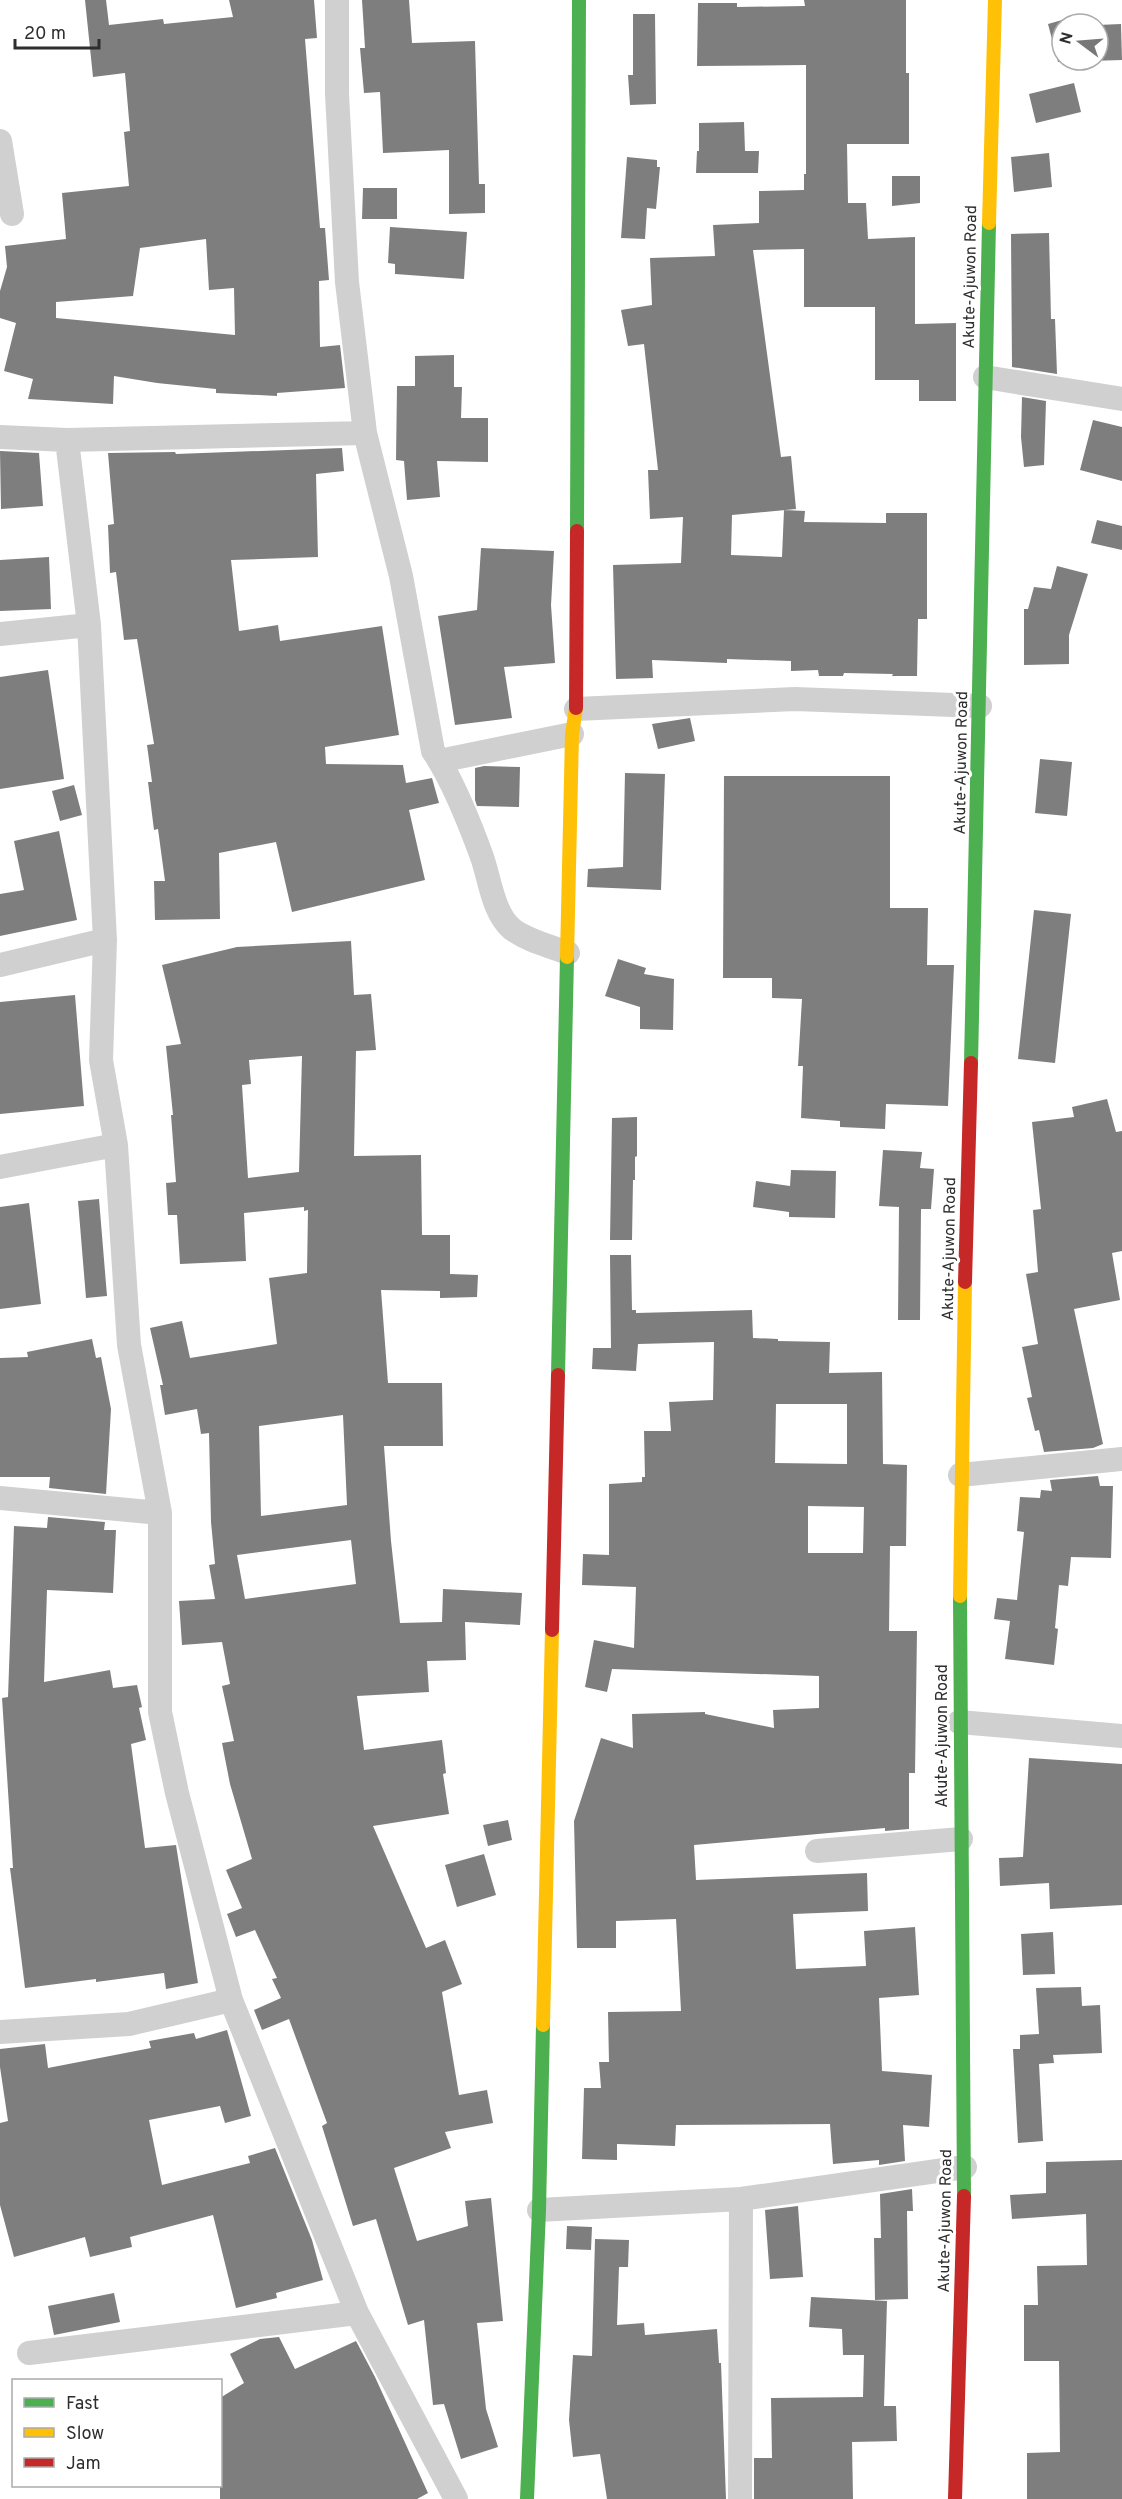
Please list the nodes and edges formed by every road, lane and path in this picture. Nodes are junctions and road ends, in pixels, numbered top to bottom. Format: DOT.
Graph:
graph roads {
  1 [pos="337,0"];
  2 [pos="579,0"];
  3 [pos="995,0"];
  4 [pos="0,141"];
  5 [pos="12,214"];
  6 [pos="985,377"];
  7 [pos="1122,399"];
  8 [pos="365,433"];
  9 [pos="0,437"];
  10 [pos="67,440"];
  11 [pos="89,625"];
  12 [pos="0,634"];
  13 [pos="980,706"];
  14 [pos="576,709"];
  15 [pos="572,734"];
  16 [pos="442,765"];
  17 [pos="105,940"];
  18 [pos="568,953"];
  19 [pos="0,965"];
  20 [pos="116,1145"];
  21 [pos="0,1167"];
  22 [pos="1122,1460"];
  23 [pos="960,1475"];
  24 [pos="0,1498"];
  25 [pos="160,1513"];
  26 [pos="958,1722"];
  27 [pos="1122,1736"];
  28 [pos="961,1839"];
  29 [pos="817,1851"];
  30 [pos="231,2000"];
  31 [pos="0,2032"];
  32 [pos="965,2167"];
  33 [pos="741,2199"];
  34 [pos="539,2210"];
  35 [pos="357,2313"];
  36 [pos="29,2353"];
  37 [pos="456,2499"];
  38 [pos="527,2499"];
  39 [pos="740,2499"];
  40 [pos="955,2499"];
  1 -- 8 [label="street"];
  2 -- 14 [label="main road"];
  3 -- 6 [label="main road, Akute-Ajuwon Road"];
  4 -- 5 [label="street"];
  6 -- 7 [label="street"];
  6 -- 13 [label="main road, Akute-Ajuwon Road"];
  8 -- 10 [label="street"];
  8 -- 16 [label="street"];
  9 -- 10 [label="street"];
  10 -- 11 [label="street"];
  11 -- 12 [label="street"];
  11 -- 17 [label="street"];
  13 -- 14 [label="street"];
  13 -- 23 [label="main road, Akute-Ajuwon Road"];
  14 -- 15 [label="main road"];
  15 -- 16 [label="street"];
  15 -- 18 [label="main road"];
  16 -- 18 [label="street"];
  17 -- 19 [label="street"];
  17 -- 20 [label="street"];
  18 -- 34 [label="main road"];
  20 -- 21 [label="street"];
  20 -- 25 [label="street"];
  22 -- 23 [label="street"];
  23 -- 26 [label="main road, Akute-Ajuwon Road"];
  24 -- 25 [label="street"];
  25 -- 30 [label="street"];
  26 -- 27 [label="street"];
  26 -- 28 [label="main road, Akute-Ajuwon Road"];
  28 -- 29 [label="street"];
  28 -- 32 [label="main road, Akute-Ajuwon Road"];
  30 -- 31 [label="street"];
  30 -- 35 [label="street"];
  32 -- 33 [label="street"];
  32 -- 40 [label="main road, Akute-Ajuwon Road"];
  33 -- 34 [label="street"];
  33 -- 39 [label="street"];
  34 -- 38 [label="main road"];
  35 -- 36 [label="street"];
  35 -- 37 [label="street"];
}
